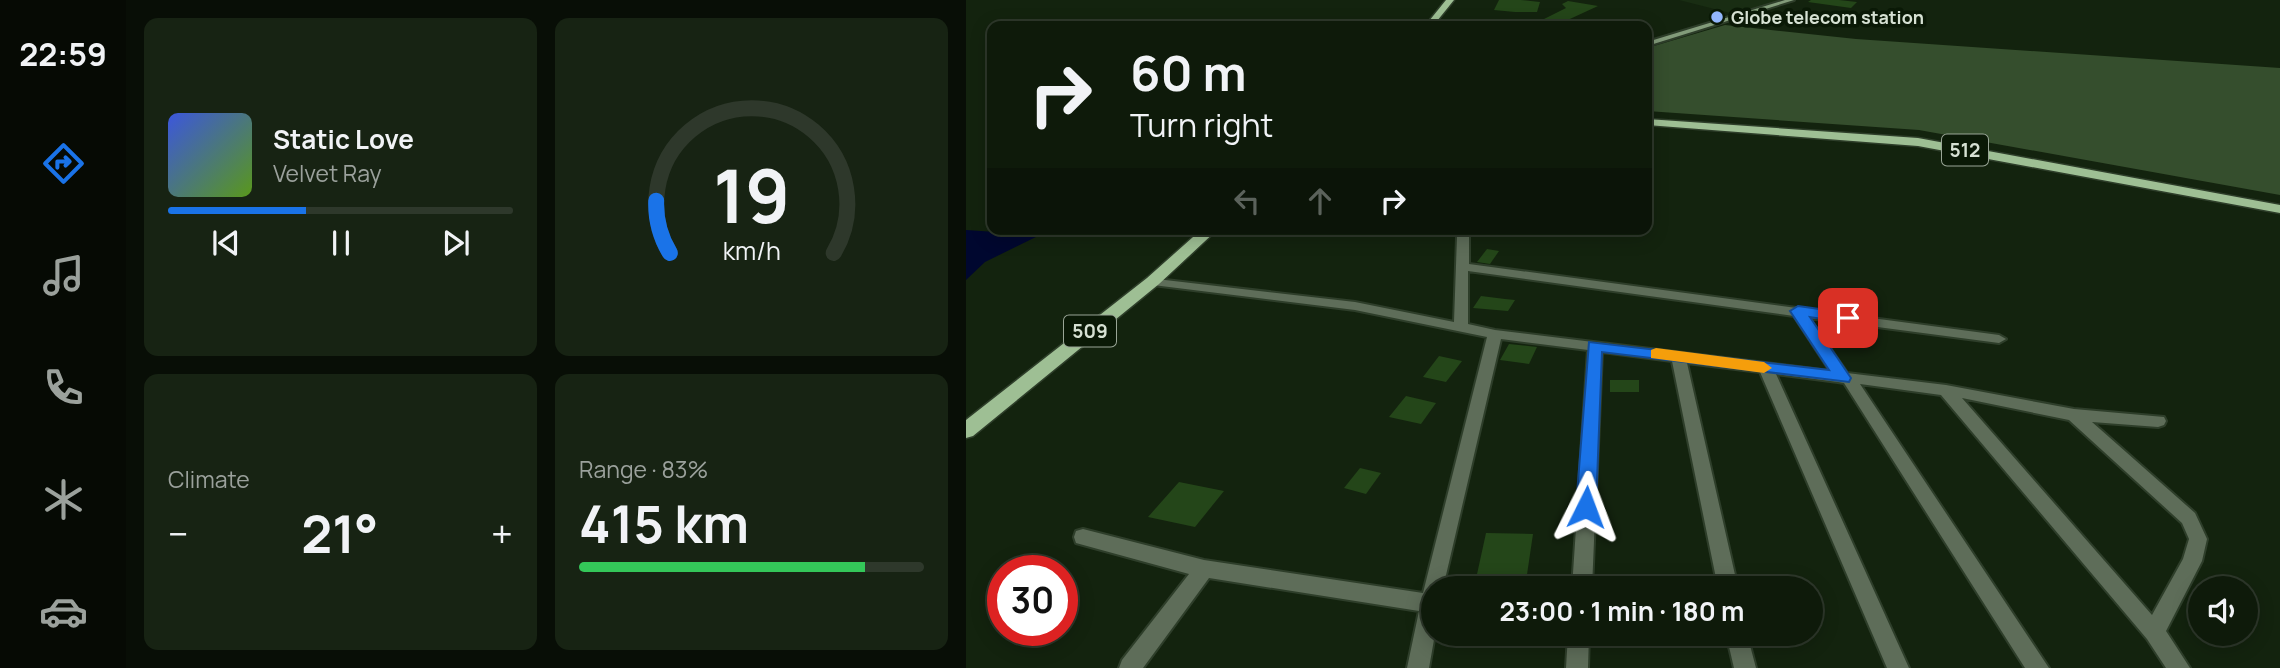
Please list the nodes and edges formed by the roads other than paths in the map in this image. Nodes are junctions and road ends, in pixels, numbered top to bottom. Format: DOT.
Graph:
graph roads {
  1 [pos="1450,0"];
  2 [pos="1791,0"];
  3 [pos="1433,21"];
  4 [pos="1652,42"];
  5 [pos="1652,114"];
  6 [pos="1652,122"];
  7 [pos="2280,200"];
  8 [pos="2280,209"];
  9 [pos="1204,235"];
  10 [pos="1464,235"];
  11 [pos="1463,267"];
  12 [pos="1153,281"];
  13 [pos="1798,311"];
  14 [pos="1461,326"];
  15 [pos="1496,334"];
  16 [pos="1999,340"];
  17 [pos="1594,346"];
  18 [pos="1678,356"];
  19 [pos="1766,368"];
  20 [pos="1846,378"];
  21 [pos="1946,390"];
  22 [pos="2074,415"];
  23 [pos="2158,421"];
  24 [pos="966,430"];
  25 [pos="1083,537"];
  26 [pos="1204,569"];
  27 [pos="1436,576"];
  28 [pos="1583,576"];
  29 [pos="1725,576"];
  30 [pos="1421,592"];
  31 [pos="2154,632"];
  32 [pos="1422,646"];
  33 [pos="1578,646"];
  34 [pos="1740,646"];
  35 [pos="1130,668"];
  36 [pos="1418,668"];
  37 [pos="1577,668"];
  38 [pos="1745,668"];
  39 [pos="1898,668"];
  40 [pos="2038,668"];
  41 [pos="2179,668"];
  1 -- 3 [label="main road"];
  2 -- 4 [label="main road"];
  5 -- 7 [label="main road, 512"];
  6 -- 8 [label="main road, 512"];
  9 -- 12 [label="main road, 509"];
  10 -- 11 [label="street"];
  11 -- 13 [label="street"];
  11 -- 14 [label="street"];
  12 -- 14 [label="street"];
  12 -- 24 [label="main road, 509"];
  13 -- 16 [label="street"];
  13 -- 20 [label="street"];
  14 -- 15 [label="street"];
  15 -- 17 [label="street"];
  15 -- 27 [label="street"];
  17 -- 18 [label="street"];
  17 -- 28 [label="street"];
  18 -- 19 [label="street"];
  18 -- 29 [label="street"];
  19 -- 20 [label="street"];
  19 -- 39 [label="street"];
  20 -- 21 [label="street"];
  20 -- 40 [label="street"];
  21 -- 22 [label="street"];
  21 -- 31 [label="street"];
  22 -- 23 [label="street"];
  22 -- 31 [label="street"];
  25 -- 26 [label="street"];
  26 -- 30 [label="street"];
  26 -- 35 [label="street"];
  31 -- 41 [label="street"];
  32 -- 36 [label="street"];
  33 -- 37 [label="street"];
  34 -- 38 [label="street"];
}
